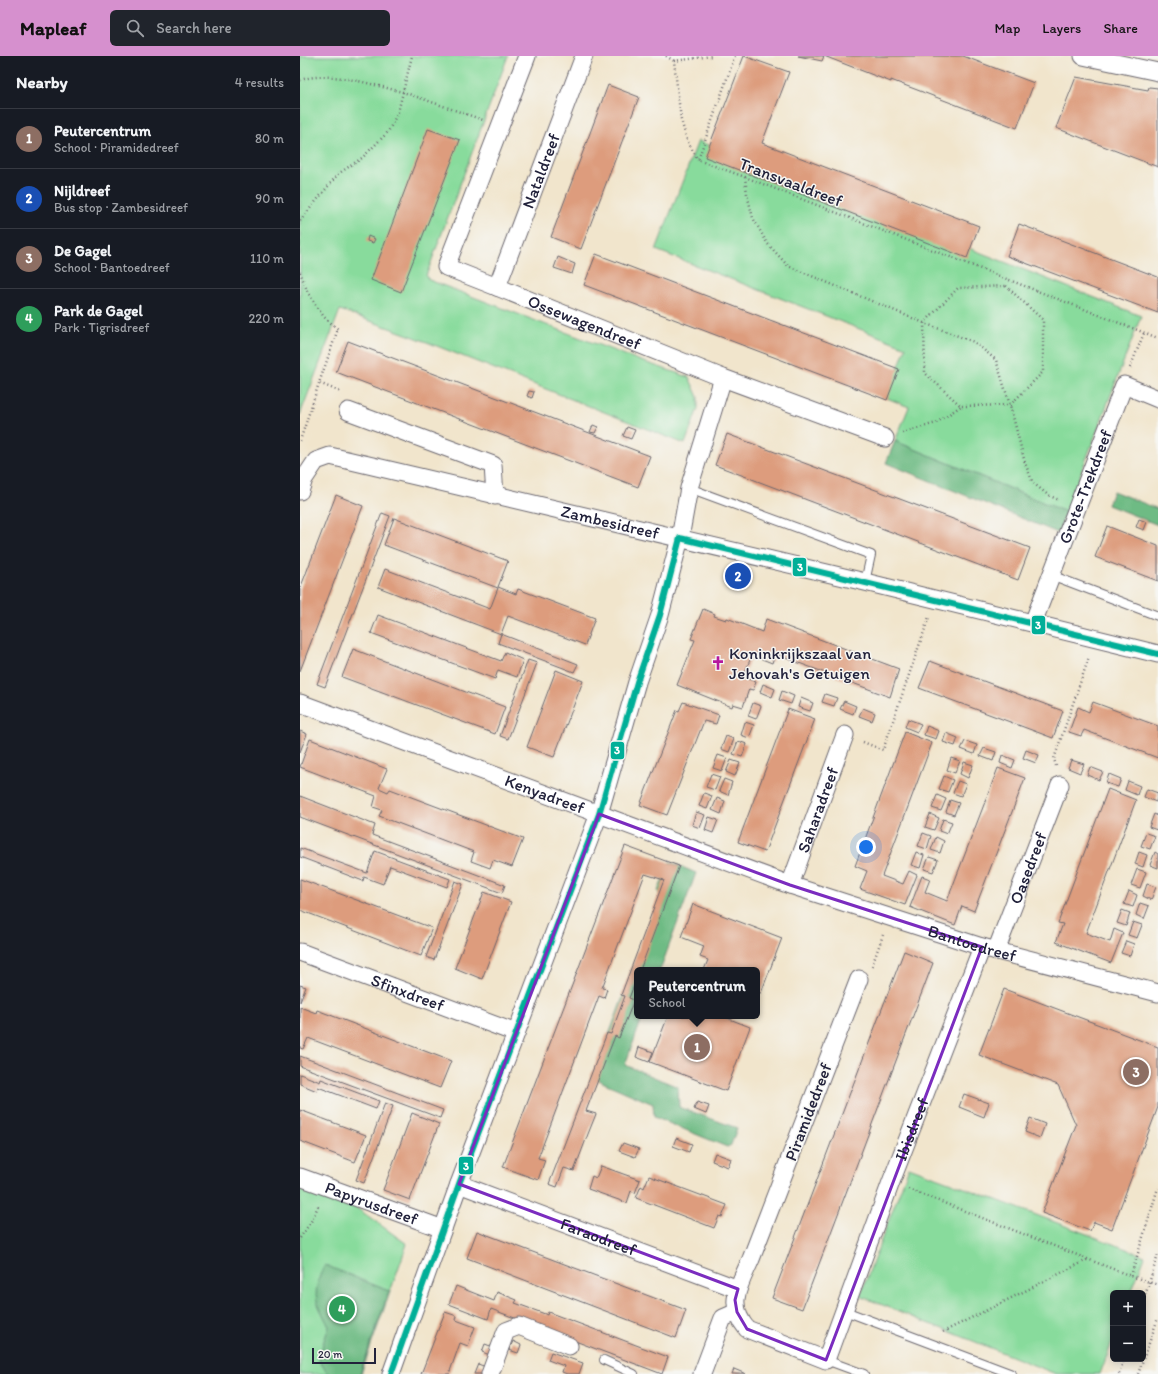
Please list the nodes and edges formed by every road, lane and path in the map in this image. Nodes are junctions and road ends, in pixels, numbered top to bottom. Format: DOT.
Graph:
graph roads {
  1 [pos="412,56"];
  2 [pos="527,56"];
  3 [pos="584,56"];
  4 [pos="666,56"];
  5 [pos="712,56"];
  6 [pos="736,56"];
  7 [pos="1083,56"];
  8 [pos="674,61"];
  9 [pos="1158,72"];
  10 [pos="300,80"];
  11 [pos="403,92"];
  12 [pos="500,126"];
  13 [pos="698,160"];
  14 [pos="745,177"];
  15 [pos="300,221"];
  16 [pos="300,272"];
  17 [pos="1008,279"];
  18 [pos="497,286"];
  19 [pos="1006,286"];
  20 [pos="924,323"];
  21 [pos="1144,333"];
  22 [pos="1158,338"];
  23 [pos="723,378"];
  24 [pos="319,383"];
  25 [pos="1124,385"];
  26 [pos="1158,399"];
  27 [pos="1010,405"];
  28 [pos="961,406"];
  29 [pos="348,411"];
  30 [pos="885,438"];
  31 [pos="300,441"];
  32 [pos="688,488"];
  33 [pos="300,491"];
  34 [pos="495,496"];
  35 [pos="1076,507"];
  36 [pos="680,538"];
  37 [pos="1051,575"];
  38 [pos="865,582"];
  39 [pos="934,600"];
  40 [pos="1158,616"];
  41 [pos="1033,623"];
  42 [pos="1096,638"];
  43 [pos="1158,654"];
  44 [pos="300,703"];
  45 [pos="845,735"];
  46 [pos="1060,785"];
  47 [pos="599,814"];
  48 [pos="790,885"];
  49 [pos="890,917"];
  50 [pos="989,949"];
  51 [pos="300,952"];
  52 [pos="859,979"];
  53 [pos="1158,993"];
  54 [pos="516,1033"];
  55 [pos="300,1177"];
  56 [pos="891,1182"];
  57 [pos="459,1184"];
  58 [pos="326,1186"];
  59 [pos="1158,1188"];
  60 [pos="444,1229"];
  61 [pos="300,1238"];
  62 [pos="1158,1255"];
  63 [pos="1088,1259"];
  64 [pos="1131,1276"];
  65 [pos="1150,1282"];
  66 [pos="1158,1285"];
  67 [pos="738,1289"];
  68 [pos="1146,1293"];
  69 [pos="845,1311"];
  70 [pos="737,1312"];
  71 [pos="1158,1318"];
  72 [pos="924,1341"];
  73 [pos="569,1346"];
  74 [pos="604,1360"];
  75 [pos="826,1360"];
  76 [pos="1123,1362"];
  77 [pos="391,1374"];
  78 [pos="490,1374"];
  79 [pos="634,1374"];
  80 [pos="702,1374"];
  81 [pos="864,1374"];
  82 [pos="1012,1374"];
  83 [pos="1119,1374"];
  84 [pos="1138,1374"];
  1 -- 11 [label="path"];
  2 -- 12 [label="street"];
  3 -- 18 [label="street, Nataldreef"];
  4 -- 8 [label="path"];
  5 -- 8 [label="path"];
  6 -- 13 [label="path"];
  7 -- 9 [label="street"];
  8 -- 13 [label="path"];
  10 -- 11 [label="path"];
  11 -- 12 [label="path"];
  11 -- 15 [label="path"];
  12 -- 18 [label="street, Ossewagendreef"];
  13 -- 14 [label="path, Transvaaldreef"];
  14 -- 17 [label="path, Transvaaldreef"];
  14 -- 20 [label="path"];
  16 -- 24 [label="path"];
  17 -- 19 [label="path"];
  17 -- 21 [label="path"];
  18 -- 23 [label="street, Ossewagendreef"];
  19 -- 20 [label="path"];
  19 -- 27 [label="path"];
  20 -- 27 [label="path"];
  20 -- 28 [label="path"];
  21 -- 22 [label="path"];
  21 -- 25 [label="path"];
  23 -- 30 [label="street, Ossewagendreef"];
  23 -- 32 [label="street"];
  24 -- 29 [label="path"];
  24 -- 31 [label="path"];
  25 -- 26 [label="street"];
  25 -- 35 [label="street, Grote-Trekdreef"];
  27 -- 28 [label="path"];
  27 -- 35 [label="path"];
  28 -- 30 [label="path"];
  29 -- 34 [label="street"];
  32 -- 36 [label="street"];
  32 -- 38 [label="lane"];
  33 -- 34 [label="street, Zambesidreef"];
  34 -- 36 [label="street, Zambesidreef"];
  35 -- 37 [label="street, Grote-Trekdreef"];
  36 -- 38 [label="street, Zambesidreef"];
  36 -- 47 [label="street"];
  37 -- 40 [label="lane"];
  37 -- 41 [label="street, Grote-Trekdreef"];
  38 -- 39 [label="street, Zambesidreef"];
  39 -- 41 [label="street, Zambesidreef"];
  39 -- 45 [label="path"];
  41 -- 42 [label="street, Zambesidreef"];
  42 -- 43 [label="street, Zambesidreef"];
  42 -- 46 [label="path"];
  44 -- 47 [label="street, Kenyadreef"];
  45 -- 48 [label="street, Saharadreef"];
  46 -- 50 [label="street, Oasedreef"];
  47 -- 48 [label="street, Kenyadreef"];
  47 -- 54 [label="street"];
  48 -- 49 [label="street, Bantoedreef"];
  49 -- 50 [label="street, Bantoedreef"];
  49 -- 52 [label="path"];
  50 -- 53 [label="street, Bantoedreef"];
  50 -- 56 [label="street, Ibisdreef"];
  51 -- 54 [label="street, Sfinxdreef"];
  52 -- 67 [label="street, Piramidedreef"];
  54 -- 57 [label="street"];
  55 -- 58 [label="street, Papyrusdreef"];
  56 -- 63 [label="path"];
  56 -- 69 [label="street, Ibisdreef"];
  57 -- 60 [label="street"];
  57 -- 67 [label="street, Faraodreef"];
  58 -- 60 [label="street, Papyrusdreef"];
  58 -- 61 [label="path"];
  59 -- 64 [label="path"];
  60 -- 77 [label="street"];
  62 -- 65 [label="path"];
  63 -- 64 [label="path"];
  63 -- 72 [label="path"];
  64 -- 65 [label="path"];
  65 -- 66 [label="path"];
  65 -- 68 [label="path"];
  67 -- 70 [label="street, Piramidedreef"];
  69 -- 72 [label="lane"];
  69 -- 75 [label="street, Ibisdreef"];
  70 -- 75 [label="street"];
  70 -- 80 [label="street"];
  71 -- 84 [label="path"];
  72 -- 82 [label="lane"];
  73 -- 78 [label="street"];
  74 -- 79 [label="lane"];
  75 -- 81 [label="lane"];
  76 -- 83 [label="path"];
}
